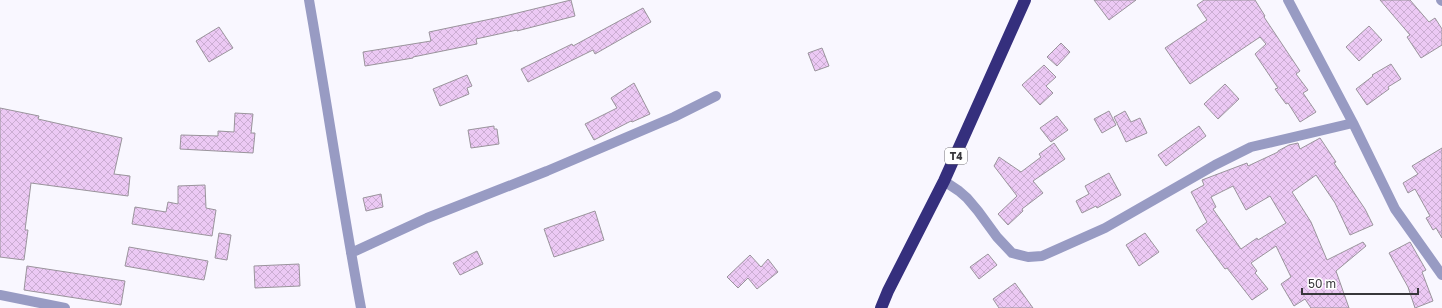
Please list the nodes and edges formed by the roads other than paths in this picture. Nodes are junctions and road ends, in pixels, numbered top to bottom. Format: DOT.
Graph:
graph roads {
  1 [pos="309,0"];
  2 [pos="1025,0"];
  3 [pos="1288,0"];
  4 [pos="716,96"];
  5 [pos="1352,122"];
  6 [pos="944,182"];
  7 [pos="351,253"];
  8 [pos="1441,271"];
  9 [pos="0,295"];
  10 [pos="65,308"];
  11 [pos="361,308"];
  12 [pos="881,308"];
  1 -- 7 [label="street"];
  2 -- 6 [label="highway, T4"];
  3 -- 5 [label="street"];
  4 -- 7 [label="street"];
  5 -- 6 [label="street"];
  5 -- 8 [label="street"];
  6 -- 12 [label="highway, T4"];
  7 -- 11 [label="street"];
  9 -- 10 [label="street"];
}
